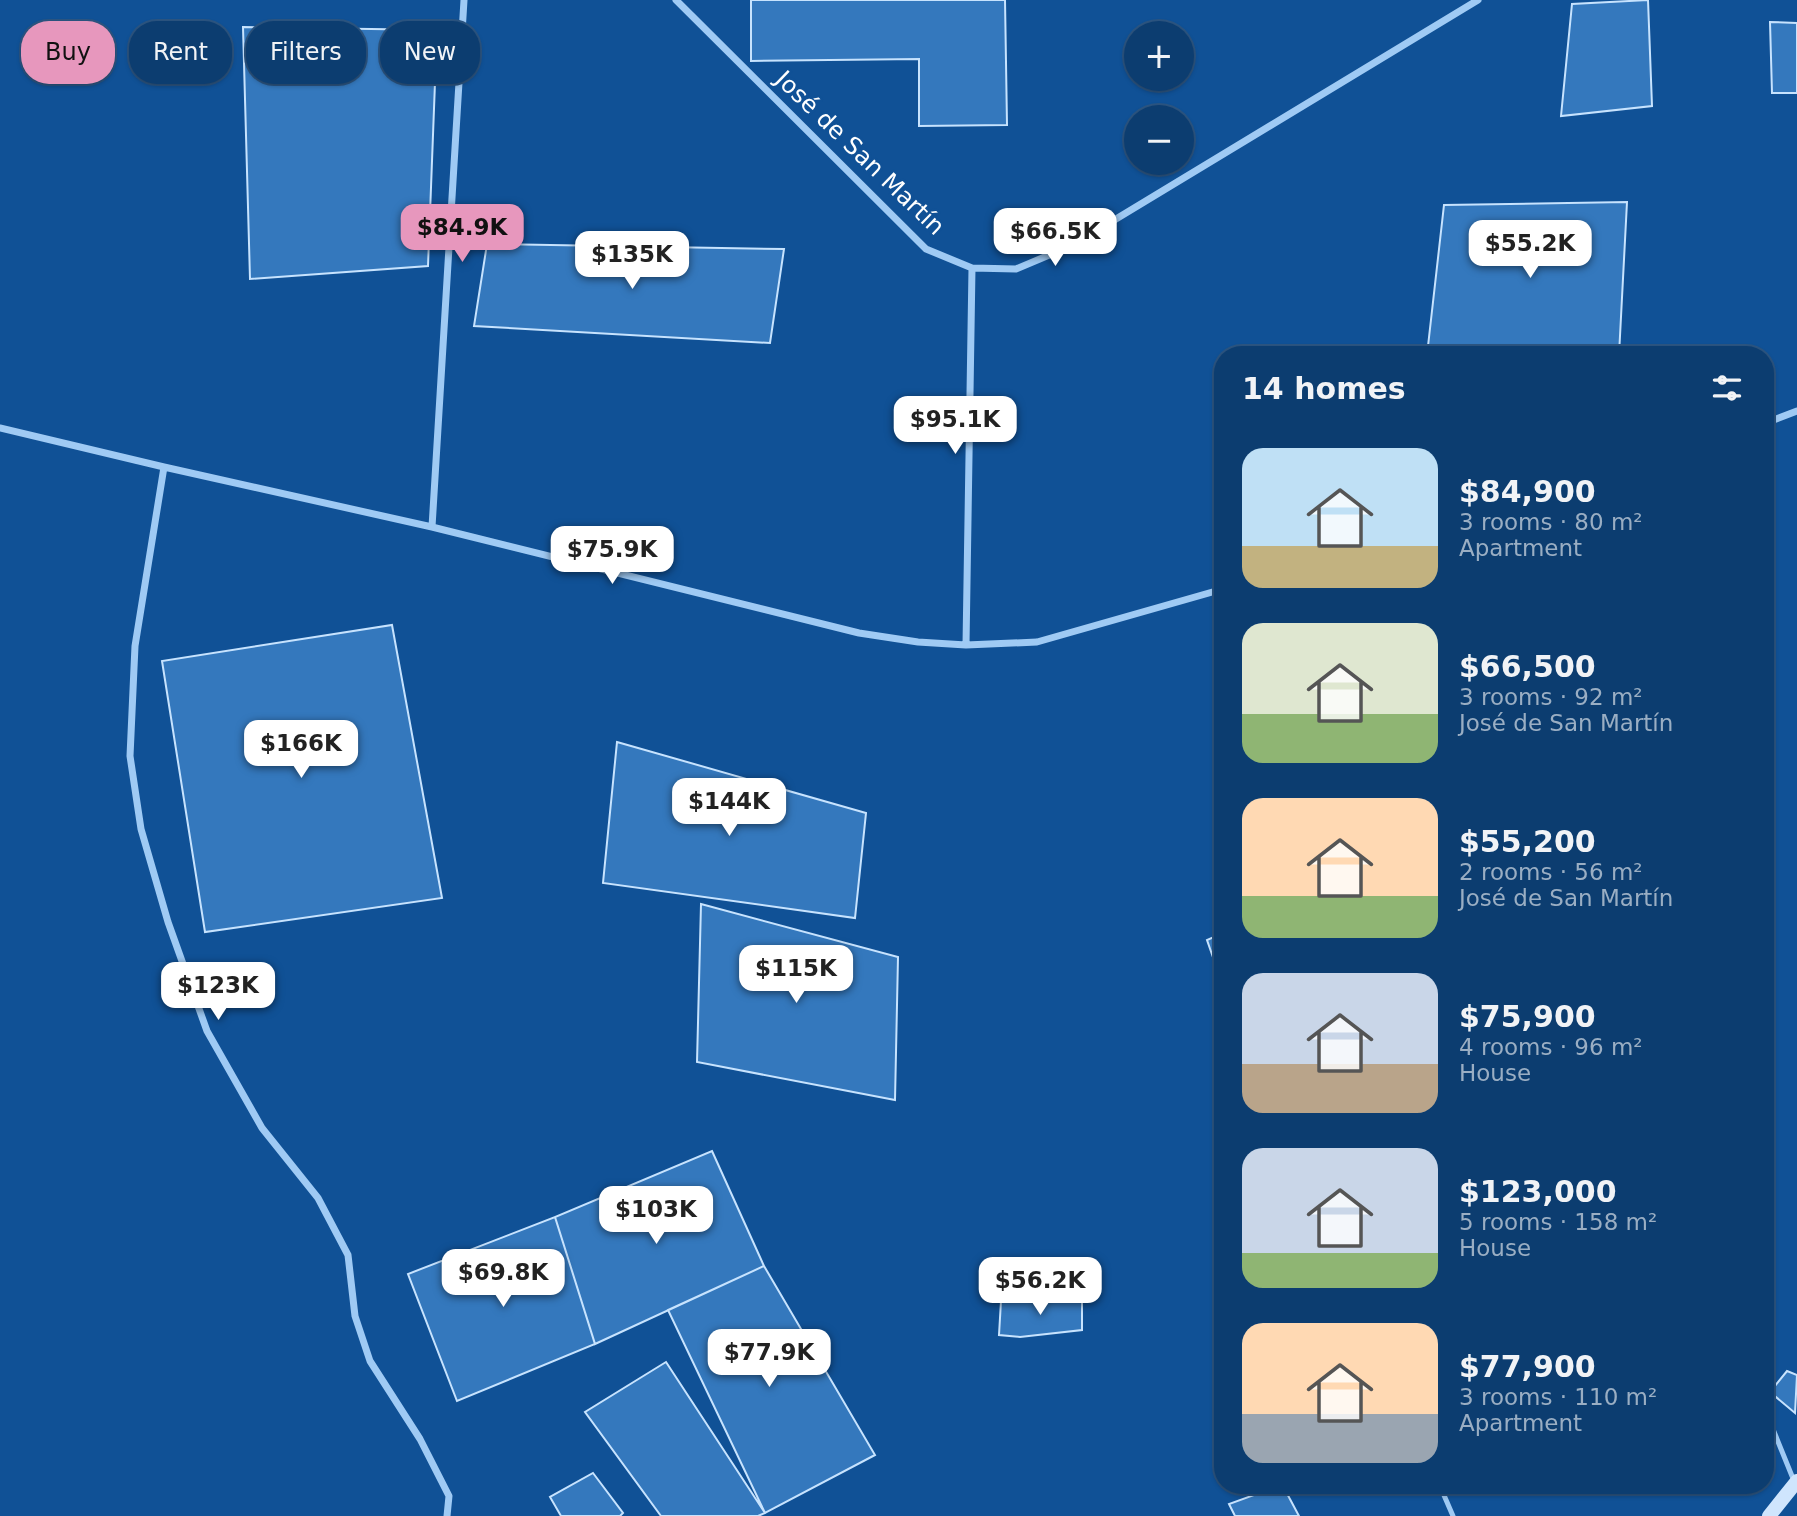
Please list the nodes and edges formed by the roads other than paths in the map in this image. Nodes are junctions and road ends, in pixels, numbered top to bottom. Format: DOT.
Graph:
graph roads {
  1 [pos="464,0"];
  2 [pos="676,0"];
  3 [pos="1478,0"];
  4 [pos="972,268"];
  5 [pos="1797,411"];
  6 [pos="1774,420"];
  7 [pos="0,428"];
  8 [pos="164,467"];
  9 [pos="432,527"];
  10 [pos="1214,592"];
  11 [pos="966,645"];
  12 [pos="1774,1431"];
  13 [pos="1796,1483"];
  14 [pos="1443,1494"];
  15 [pos="447,1516"];
  16 [pos="1453,1516"];
  17 [pos="1769,1516"];
  1 -- 9 [label="street"];
  2 -- 4 [label="street, José de San Martín"];
  3 -- 4 [label="street, José de San Martín"];
  4 -- 11 [label="street"];
  5 -- 6 [label="street"];
  7 -- 8 [label="street"];
  8 -- 9 [label="street"];
  8 -- 15 [label="street"];
  9 -- 11 [label="street"];
  10 -- 11 [label="street"];
  12 -- 13 [label="lane"];
  13 -- 17 [label="street"];
  14 -- 16 [label="lane"];
}
